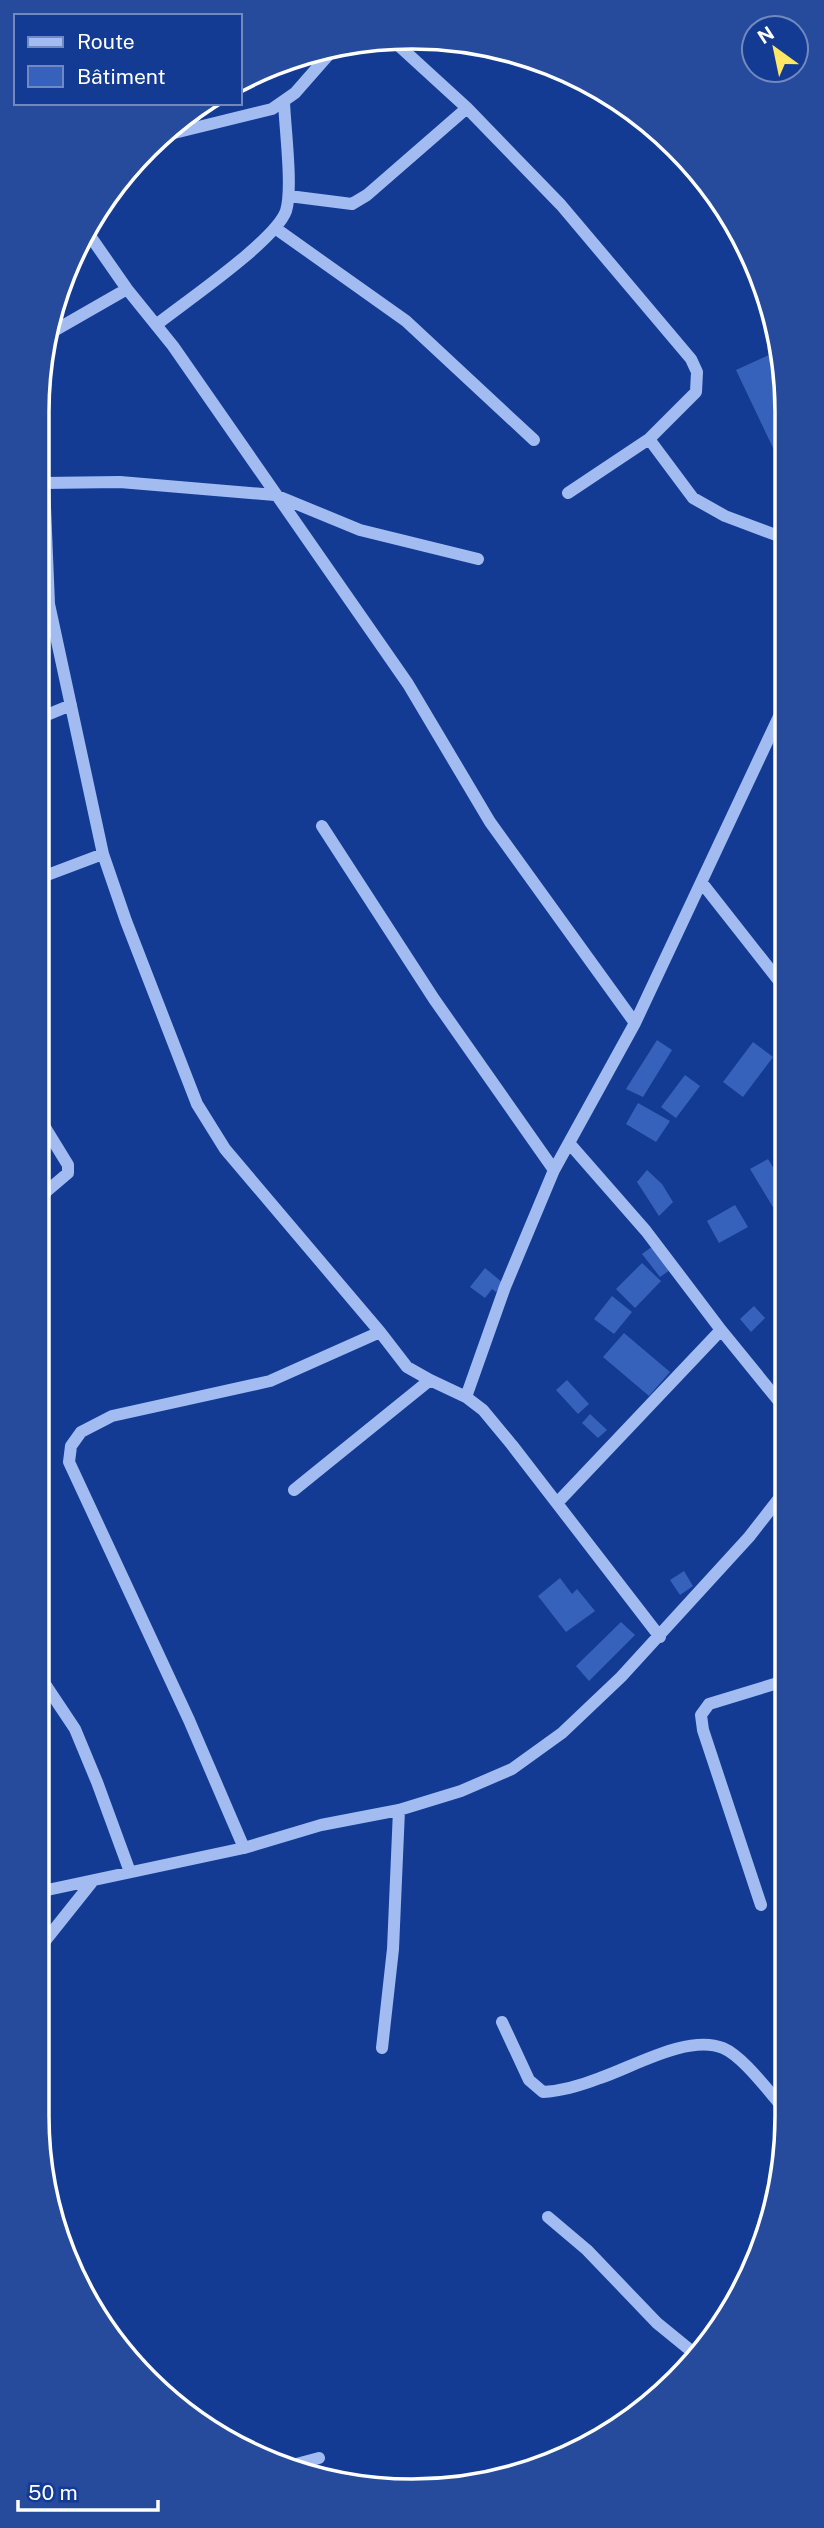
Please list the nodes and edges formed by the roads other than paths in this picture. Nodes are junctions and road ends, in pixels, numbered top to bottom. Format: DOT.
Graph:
graph roads {
  1 [pos="403,49"];
  2 [pos="323,60"];
  3 [pos="284,102"];
  4 [pos="467,108"];
  5 [pos="187,128"];
  6 [pos="289,196"];
  7 [pos="275,228"];
  8 [pos="93,240"];
  9 [pos="127,289"];
  10 [pos="156,325"];
  11 [pos="59,328"];
  12 [pos="649,439"];
  13 [pos="534,440"];
  14 [pos="49,483"];
  15 [pos="568,493"];
  16 [pos="275,495"];
  17 [pos="775,535"];
  18 [pos="478,559"];
  19 [pos="49,604"];
  20 [pos="71,705"];
  21 [pos="49,714"];
  22 [pos="775,725"];
  23 [pos="322,826"];
  24 [pos="103,853"];
  25 [pos="49,874"];
  26 [pos="702,883"];
  27 [pos="775,976"];
  28 [pos="635,1023"];
  29 [pos="49,1134"];
  30 [pos="569,1143"];
  31 [pos="554,1170"];
  32 [pos="49,1189"];
  33 [pos="721,1330"];
  34 [pos="380,1332"];
  35 [pos="430,1380"];
  36 [pos="775,1396"];
  37 [pos="466,1397"];
  38 [pos="294,1490"];
  39 [pos="557,1503"];
  40 [pos="775,1504"];
  41 [pos="660,1637"];
  42 [pos="775,1684"];
  43 [pos="49,1691"];
  44 [pos="399,1810"];
  45 [pos="244,1848"];
  46 [pos="130,1872"];
  47 [pos="92,1882"];
  48 [pos="49,1890"];
  49 [pos="761,1905"];
  50 [pos="49,1936"];
  51 [pos="502,2022"];
  52 [pos="382,2048"];
  53 [pos="775,2098"];
  54 [pos="548,2217"];
  55 [pos="690,2350"];
  56 [pos="319,2458"];
  57 [pos="303,2462"];
  1 -- 4 [label="street"];
  2 -- 3 [label="street"];
  3 -- 5 [label="street"];
  3 -- 6 [label="street"];
  4 -- 6 [label="street"];
  4 -- 12 [label="street"];
  6 -- 7 [label="street"];
  7 -- 10 [label="street"];
  7 -- 13 [label="street"];
  8 -- 9 [label="street"];
  9 -- 10 [label="street"];
  9 -- 11 [label="street"];
  10 -- 16 [label="street"];
  12 -- 15 [label="street"];
  12 -- 17 [label="street"];
  14 -- 16 [label="street"];
  16 -- 18 [label="street"];
  16 -- 28 [label="street"];
  19 -- 20 [label="street"];
  20 -- 21 [label="street"];
  20 -- 24 [label="street"];
  22 -- 26 [label="street"];
  23 -- 31 [label="street"];
  24 -- 25 [label="street"];
  24 -- 34 [label="street"];
  26 -- 27 [label="street"];
  26 -- 28 [label="street"];
  28 -- 30 [label="street"];
  29 -- 32 [label="street"];
  30 -- 31 [label="street"];
  30 -- 33 [label="street"];
  31 -- 37 [label="street"];
  33 -- 36 [label="street"];
  33 -- 39 [label="street"];
  34 -- 35 [label="street"];
  34 -- 45 [label="street"];
  35 -- 37 [label="street"];
  35 -- 38 [label="street"];
  37 -- 39 [label="street"];
  39 -- 41 [label="street"];
  40 -- 41 [label="street"];
  41 -- 44 [label="street"];
  42 -- 49 [label="street"];
  43 -- 46 [label="street"];
  44 -- 45 [label="street"];
  44 -- 52 [label="street"];
  45 -- 46 [label="street"];
  46 -- 47 [label="street"];
  47 -- 48 [label="street"];
  47 -- 50 [label="street"];
  51 -- 53 [label="street"];
  54 -- 55 [label="street"];
  56 -- 57 [label="street"];
}
